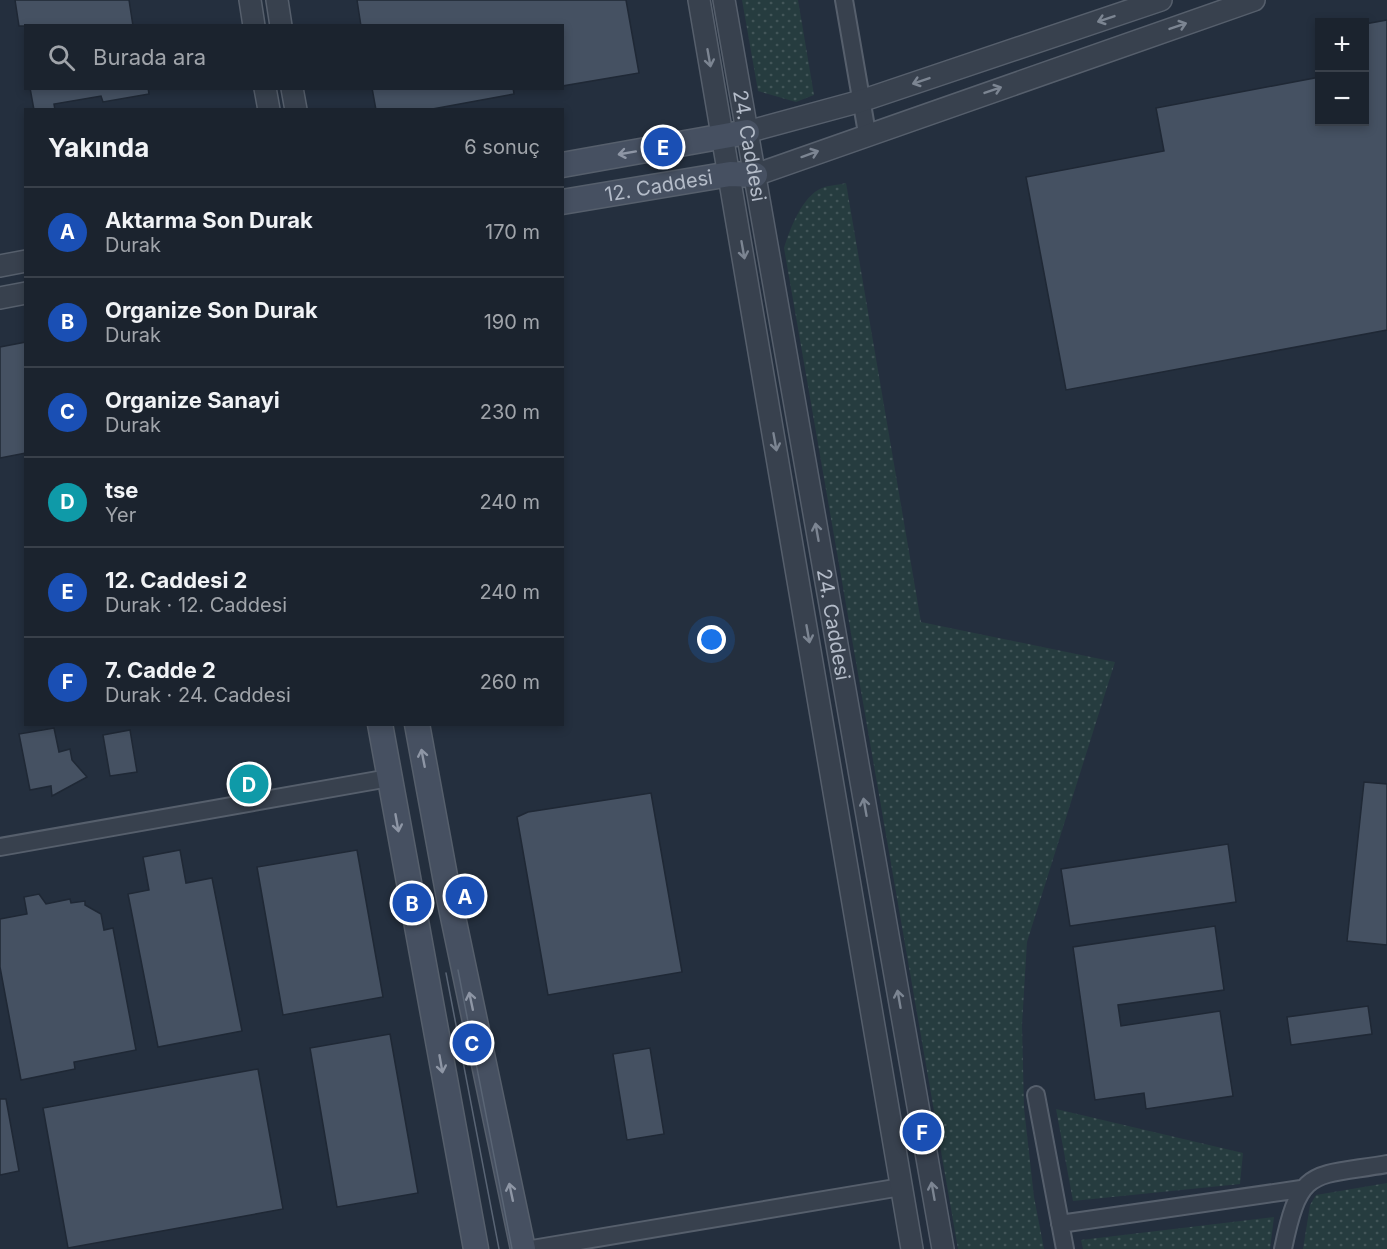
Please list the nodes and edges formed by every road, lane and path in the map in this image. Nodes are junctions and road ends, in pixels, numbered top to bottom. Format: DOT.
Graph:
graph roads {
  1 [pos="250,0"];
  2 [pos="277,0"];
  3 [pos="699,0"];
  4 [pos="724,0"];
  5 [pos="844,0"];
  6 [pos="1161,0"];
  7 [pos="1254,0"];
  8 [pos="254,24"];
  9 [pos="281,24"];
  10 [pos="265,90"];
  11 [pos="292,90"];
  12 [pos="861,101"];
  13 [pos="269,108"];
  14 [pos="296,108"];
  15 [pos="747,132"];
  16 [pos="867,133"];
  17 [pos="722,136"];
  18 [pos="564,165"];
  19 [pos="730,174"];
  20 [pos="755,175"];
  21 [pos="564,201"];
  22 [pos="24,261"];
  23 [pos="0,266"];
  24 [pos="24,293"];
  25 [pos="0,298"];
  26 [pos="380,726"];
  27 [pos="417,726"];
  28 [pos="389,778"];
  29 [pos="0,847"];
  30 [pos="1036,1095"];
  31 [pos="1387,1164"];
  32 [pos="902,1187"];
  33 [pos="1301,1189"];
  34 [pos="1060,1224"];
  35 [pos="476,1249"];
  36 [pos="523,1249"];
  37 [pos="532,1249"];
  38 [pos="912,1249"];
  39 [pos="943,1249"];
  40 [pos="1065,1249"];
  41 [pos="1283,1249"];
  1 -- 8 [label="street"];
  2 -- 9 [label="street"];
  3 -- 17 [label="street, 24. Caddesi, one-way"];
  4 -- 15 [label="street, 24. Caddesi"];
  5 -- 12 [label="street"];
  6 -- 12 [label="street, one-way"];
  16 -- 7 [label="street, one-way"];
  10 -- 13 [label="street"];
  11 -- 14 [label="street"];
  12 -- 15 [label="street"];
  12 -- 16 [label="street"];
  15 -- 17 [label="main road, 12. Caddesi"];
  15 -- 20 [label="street, 24. Caddesi"];
  20 -- 16 [label="street, one-way"];
  17 -- 18 [label="main road, 12. Caddesi, one-way"];
  17 -- 19 [label="street, 24. Caddesi"];
  19 -- 20 [label="main road, 12. Caddesi"];
  19 -- 21 [label="main road, 12. Caddesi"];
  19 -- 32 [label="street, 24. Caddesi, one-way"];
  39 -- 20 [label="street, 24. Caddesi, one-way"];
  22 -- 23 [label="street"];
  24 -- 25 [label="street"];
  26 -- 28 [label="main road"];
  36 -- 27 [label="main road, one-way"];
  28 -- 29 [label="street"];
  28 -- 35 [label="main road, one-way"];
  30 -- 34 [label="street"];
  31 -- 33 [label="street"];
  32 -- 37 [label="street"];
  32 -- 38 [label="street, 24. Caddesi"];
  33 -- 34 [label="street"];
  33 -- 41 [label="street"];
  34 -- 40 [label="street"];
}
